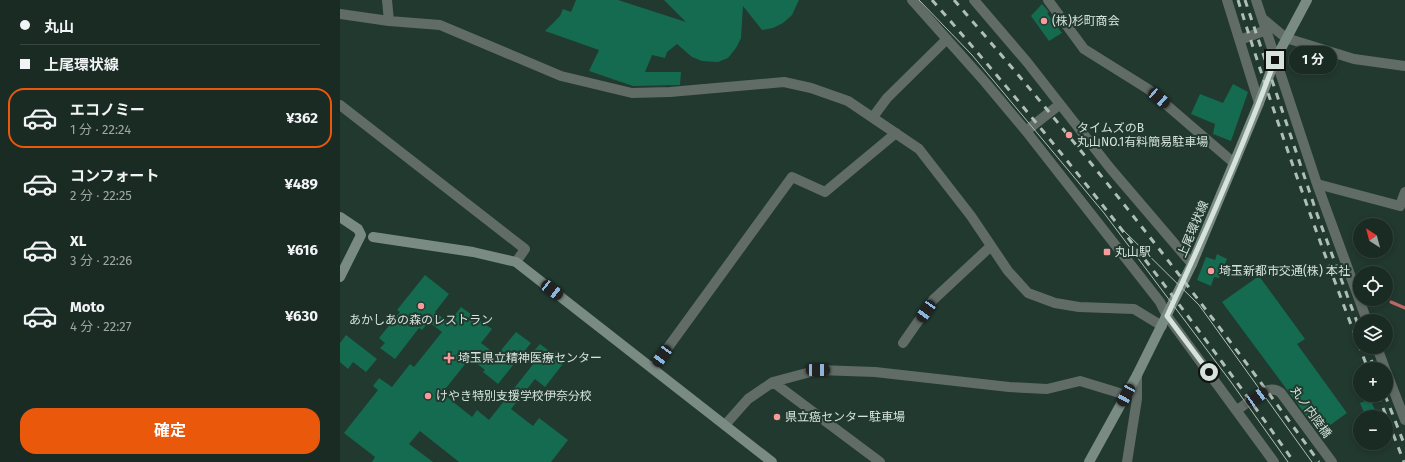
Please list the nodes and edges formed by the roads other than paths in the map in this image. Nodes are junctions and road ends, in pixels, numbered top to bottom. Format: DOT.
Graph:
graph roads {
  1 [pos="387,0"];
  2 [pos="912,0"];
  3 [pos="974,0"];
  4 [pos="1048,0"];
  5 [pos="1227,0"];
  6 [pos="1256,0"];
  7 [pos="1307,0"];
  8 [pos="340,14"];
  9 [pos="1262,18"];
  10 [pos="389,21"];
  11 [pos="1266,30"];
  12 [pos="1286,38"];
  13 [pos="947,39"];
  14 [pos="1240,40"];
  15 [pos="1275,60"];
  16 [pos="1405,66"];
  17 [pos="1260,103"];
  18 [pos="340,105"];
  19 [pos="1059,105"];
  20 [pos="873,117"];
  21 [pos="1026,131"];
  22 [pos="896,133"];
  23 [pos="1234,164"];
  24 [pos="1316,184"];
  25 [pos="1405,192"];
  26 [pos="340,217"];
  27 [pos="373,237"];
  28 [pos="991,246"];
  29 [pos="516,262"];
  30 [pos="1192,264"];
  31 [pos="340,277"];
  32 [pos="1364,314"];
  33 [pos="1167,316"];
  34 [pos="1162,326"];
  35 [pos="903,343"];
  36 [pos="653,368"];
  37 [pos="1137,375"];
  38 [pos="773,382"];
  39 [pos="1393,388"];
  40 [pos="1126,395"];
  41 [pos="1241,408"];
  42 [pos="1405,420"];
  43 [pos="725,425"];
  44 [pos="772,462"];
  45 [pos="880,462"];
  46 [pos="1089,462"];
  47 [pos="1127,462"];
  48 [pos="1274,462"];
  49 [pos="1332,462"];
  1 -- 10 [label="street"];
  2 -- 13 [label="street"];
  3 -- 19 [label="street"];
  4 -- 23 [label="street"];
  5 -- 14 [label="street"];
  6 -- 9 [label="street"];
  7 -- 12 [label="street, 上尾環状線"];
  8 -- 10 [label="street"];
  9 -- 11 [label="street"];
  9 -- 12 [label="street"];
  10 -- 20 [label="street"];
  11 -- 14 [label="street"];
  11 -- 15 [label="street"];
  12 -- 15 [label="street, 上尾環状線"];
  12 -- 16 [label="street"];
  13 -- 20 [label="street"];
  13 -- 21 [label="street"];
  14 -- 17 [label="street"];
  15 -- 17 [label="street, 上尾環状線"];
  15 -- 24 [label="street"];
  17 -- 23 [label="street, 上尾環状線"];
  18 -- 29 [label="street"];
  19 -- 21 [label="street"];
  19 -- 30 [label="street"];
  20 -- 22 [label="street"];
  21 -- 33 [label="street"];
  22 -- 28 [label="street"];
  22 -- 36 [label="street"];
  23 -- 30 [label="street, 上尾環状線"];
  24 -- 25 [label="street"];
  24 -- 32 [label="street"];
  26 -- 31 [label="street"];
  27 -- 29 [label="street"];
  28 -- 34 [label="street"];
  28 -- 35 [label="street"];
  29 -- 36 [label="street"];
  30 -- 33 [label="street, 上尾環状線"];
  33 -- 34 [label="street, 上尾環状線"];
  33 -- 41 [label="street"];
  34 -- 37 [label="street, 上尾環状線"];
  36 -- 43 [label="street"];
  37 -- 40 [label="street, 上尾環状線"];
  37 -- 47 [label="street"];
  38 -- 40 [label="street"];
  38 -- 43 [label="street"];
  38 -- 45 [label="street"];
  39 -- 42 [label="street"];
  40 -- 46 [label="street, 上尾環状線"];
  41 -- 48 [label="street"];
  41 -- 49 [label="street, 丸ノ内陸橋"];
  43 -- 44 [label="street"];
}
